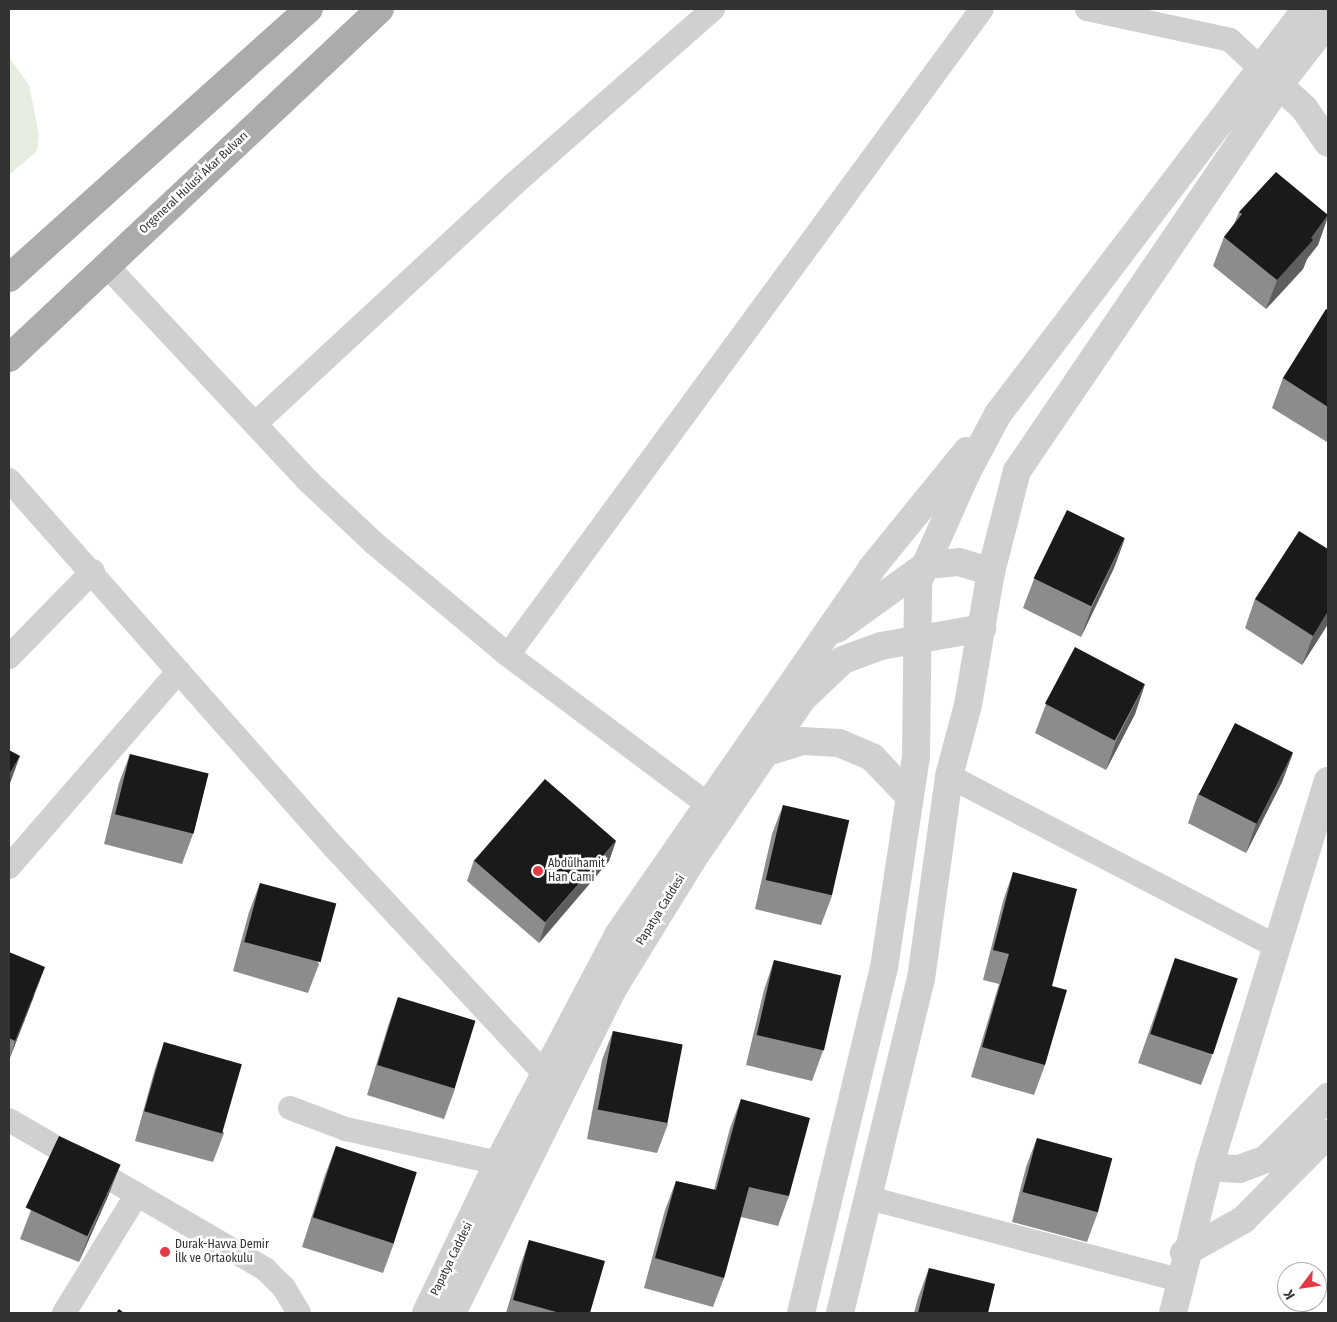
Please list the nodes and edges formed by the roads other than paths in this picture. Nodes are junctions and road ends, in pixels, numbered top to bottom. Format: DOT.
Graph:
graph roads {
  1 [pos="309,9"];
  2 [pos="380,9"];
  3 [pos="713,9"];
  4 [pos="982,9"];
  5 [pos="1087,9"];
  6 [pos="1306,9"];
  7 [pos="1328,22"];
  8 [pos="1259,67"];
  9 [pos="1280,84"];
  10 [pos="1328,143"];
  11 [pos="107,266"];
  12 [pos="9,278"];
  13 [pos="9,358"];
  14 [pos="998,414"];
  15 [pos="255,424"];
  16 [pos="9,480"];
  17 [pos="926,565"];
  18 [pos="93,571"];
  19 [pos="991,572"];
  20 [pos="982,628"];
  21 [pos="919,639"];
  22 [pos="820,641"];
  23 [pos="508,655"];
  24 [pos="9,657"];
  25 [pos="179,672"];
  26 [pos="767,752"];
  27 [pos="949,776"];
  28 [pos="1328,781"];
  29 [pos="908,795"];
  30 [pos="707,804"];
  31 [pos="9,867"];
  32 [pos="1277,947"];
  33 [pos="545,1074"];
  34 [pos="1328,1097"];
  35 [pos="290,1108"];
  36 [pos="9,1120"];
  37 [pos="1328,1134"];
  38 [pos="510,1166"];
  39 [pos="1209,1167"];
  40 [pos="136,1196"];
  41 [pos="869,1198"];
  42 [pos="1184,1253"];
  43 [pos="1179,1280"];
  44 [pos="64,1313"];
  45 [pos="299,1313"];
  46 [pos="426,1313"];
  47 [pos="452,1313"];
  48 [pos="800,1313"];
  49 [pos="840,1313"];
  50 [pos="1173,1313"];
  1 -- 12 [label="main road"];
  2 -- 11 [label="main road, Orgeneral Hulusi Akar Bulvarı"];
  3 -- 15 [label="street"];
  4 -- 23 [label="street"];
  5 -- 8 [label="street"];
  6 -- 8 [label="street"];
  7 -- 9 [label="street"];
  8 -- 9 [label="street"];
  8 -- 14 [label="street"];
  9 -- 10 [label="street"];
  9 -- 19 [label="street"];
  11 -- 13 [label="main road, Orgeneral Hulusi Akar Bulvarı"];
  11 -- 15 [label="street"];
  14 -- 17 [label="street"];
  14 -- 22 [label="street, Papatya Caddesi"];
  15 -- 23 [label="street"];
  16 -- 18 [label="street"];
  17 -- 19 [label="street"];
  17 -- 21 [label="street"];
  17 -- 22 [label="street"];
  18 -- 24 [label="street"];
  18 -- 25 [label="street"];
  19 -- 20 [label="street"];
  20 -- 21 [label="street, Papatya Caddesi"];
  20 -- 27 [label="street"];
  21 -- 26 [label="street, Papatya Caddesi"];
  21 -- 29 [label="street"];
  22 -- 30 [label="street, Papatya Caddesi"];
  23 -- 30 [label="street"];
  25 -- 31 [label="street"];
  25 -- 33 [label="street"];
  26 -- 29 [label="street"];
  26 -- 38 [label="street, Papatya Caddesi"];
  27 -- 32 [label="street"];
  27 -- 41 [label="street"];
  28 -- 32 [label="street"];
  29 -- 48 [label="street"];
  30 -- 33 [label="street, Papatya Caddesi"];
  32 -- 39 [label="street"];
  33 -- 38 [label="street, Papatya Caddesi"];
  34 -- 39 [label="street"];
  35 -- 38 [label="street"];
  36 -- 40 [label="street"];
  37 -- 42 [label="street"];
  38 -- 46 [label="street, Papatya Caddesi"];
  38 -- 47 [label="street, Papatya Caddesi"];
  39 -- 42 [label="street"];
  40 -- 44 [label="street"];
  40 -- 45 [label="street"];
  41 -- 43 [label="street"];
  41 -- 49 [label="street"];
  42 -- 43 [label="street"];
  43 -- 50 [label="street"];
}
